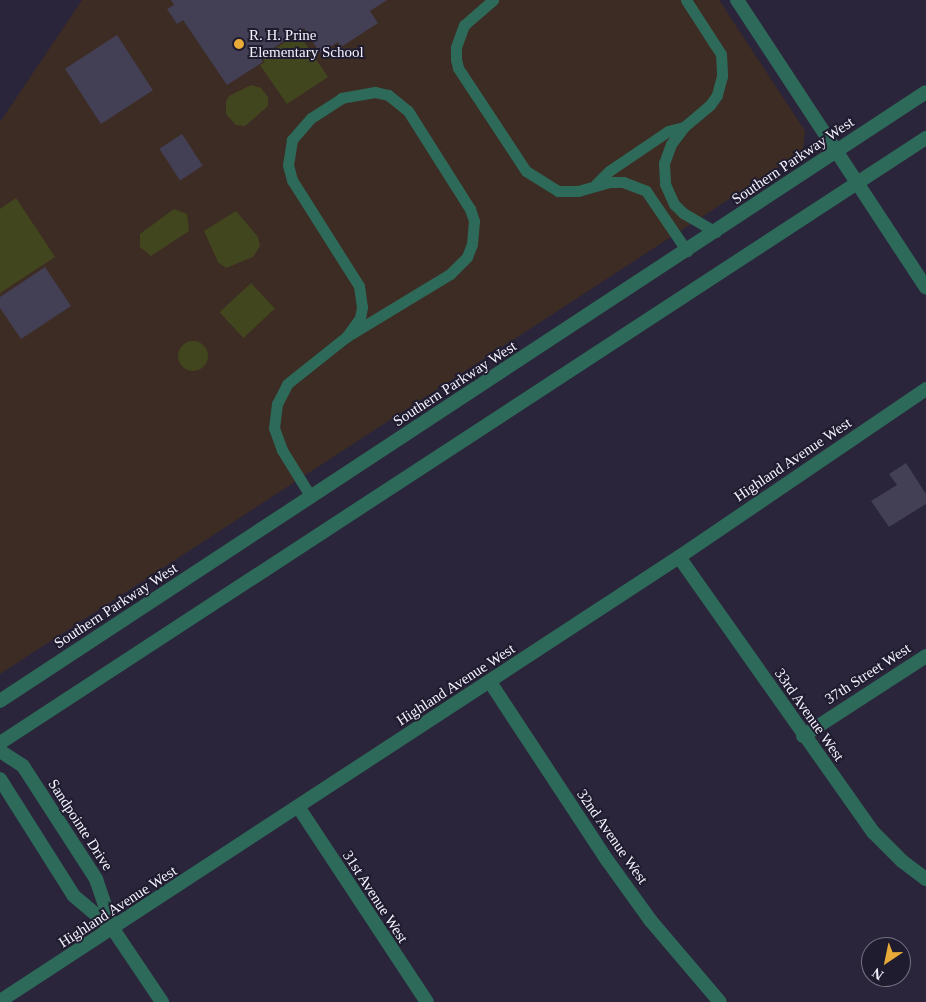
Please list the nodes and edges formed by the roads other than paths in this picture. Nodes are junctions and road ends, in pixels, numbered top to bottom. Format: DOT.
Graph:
graph roads {
  1 [pos="493,0"];
  2 [pos="686,0"];
  3 [pos="737,0"];
  4 [pos="926,92"];
  5 [pos="684,127"];
  6 [pos="926,138"];
  7 [pos="838,152"];
  8 [pos="858,182"];
  9 [pos="596,184"];
  10 [pos="716,232"];
  11 [pos="687,251"];
  12 [pos="926,288"];
  13 [pos="346,337"];
  14 [pos="926,389"];
  15 [pos="312,497"];
  16 [pos="679,557"];
  17 [pos="926,656"];
  18 [pos="490,682"];
  19 [pos="0,701"];
  20 [pos="803,736"];
  21 [pos="0,743"];
  22 [pos="0,751"];
  23 [pos="0,779"];
  24 [pos="299,808"];
  25 [pos="926,879"];
  26 [pos="113,929"];
  27 [pos="0,1001"];
  28 [pos="162,1002"];
  29 [pos="427,1002"];
  30 [pos="720,1002"];
  1 -- 9 [label="lane"];
  2 -- 5 [label="lane"];
  3 -- 7 [label="street"];
  4 -- 7 [label="street, Southern Parkway West"];
  5 -- 9 [label="lane"];
  5 -- 10 [label="lane"];
  6 -- 8 [label="street"];
  7 -- 8 [label="street"];
  7 -- 10 [label="street, Southern Parkway West"];
  8 -- 12 [label="street"];
  8 -- 21 [label="street"];
  9 -- 11 [label="lane"];
  10 -- 11 [label="street, Southern Parkway West"];
  11 -- 15 [label="street, Southern Parkway West"];
  13 -- 13 [label="lane"];
  13 -- 15 [label="lane"];
  14 -- 16 [label="street, Highland Avenue West"];
  15 -- 19 [label="street, Southern Parkway West"];
  16 -- 18 [label="street, Highland Avenue West"];
  16 -- 20 [label="street, 33rd Avenue West"];
  17 -- 20 [label="street, 37th Street West"];
  18 -- 24 [label="street, Highland Avenue West"];
  18 -- 30 [label="street, 32nd Avenue West"];
  20 -- 25 [label="street, 33rd Avenue West"];
  22 -- 26 [label="street, Sandpointe Drive"];
  23 -- 26 [label="street, Sandpointe Drive"];
  24 -- 26 [label="street, Highland Avenue West"];
  24 -- 29 [label="street, 31st Avenue West"];
  26 -- 27 [label="street, Highland Avenue West"];
  26 -- 28 [label="street, Sandpointe Drive"];
}
